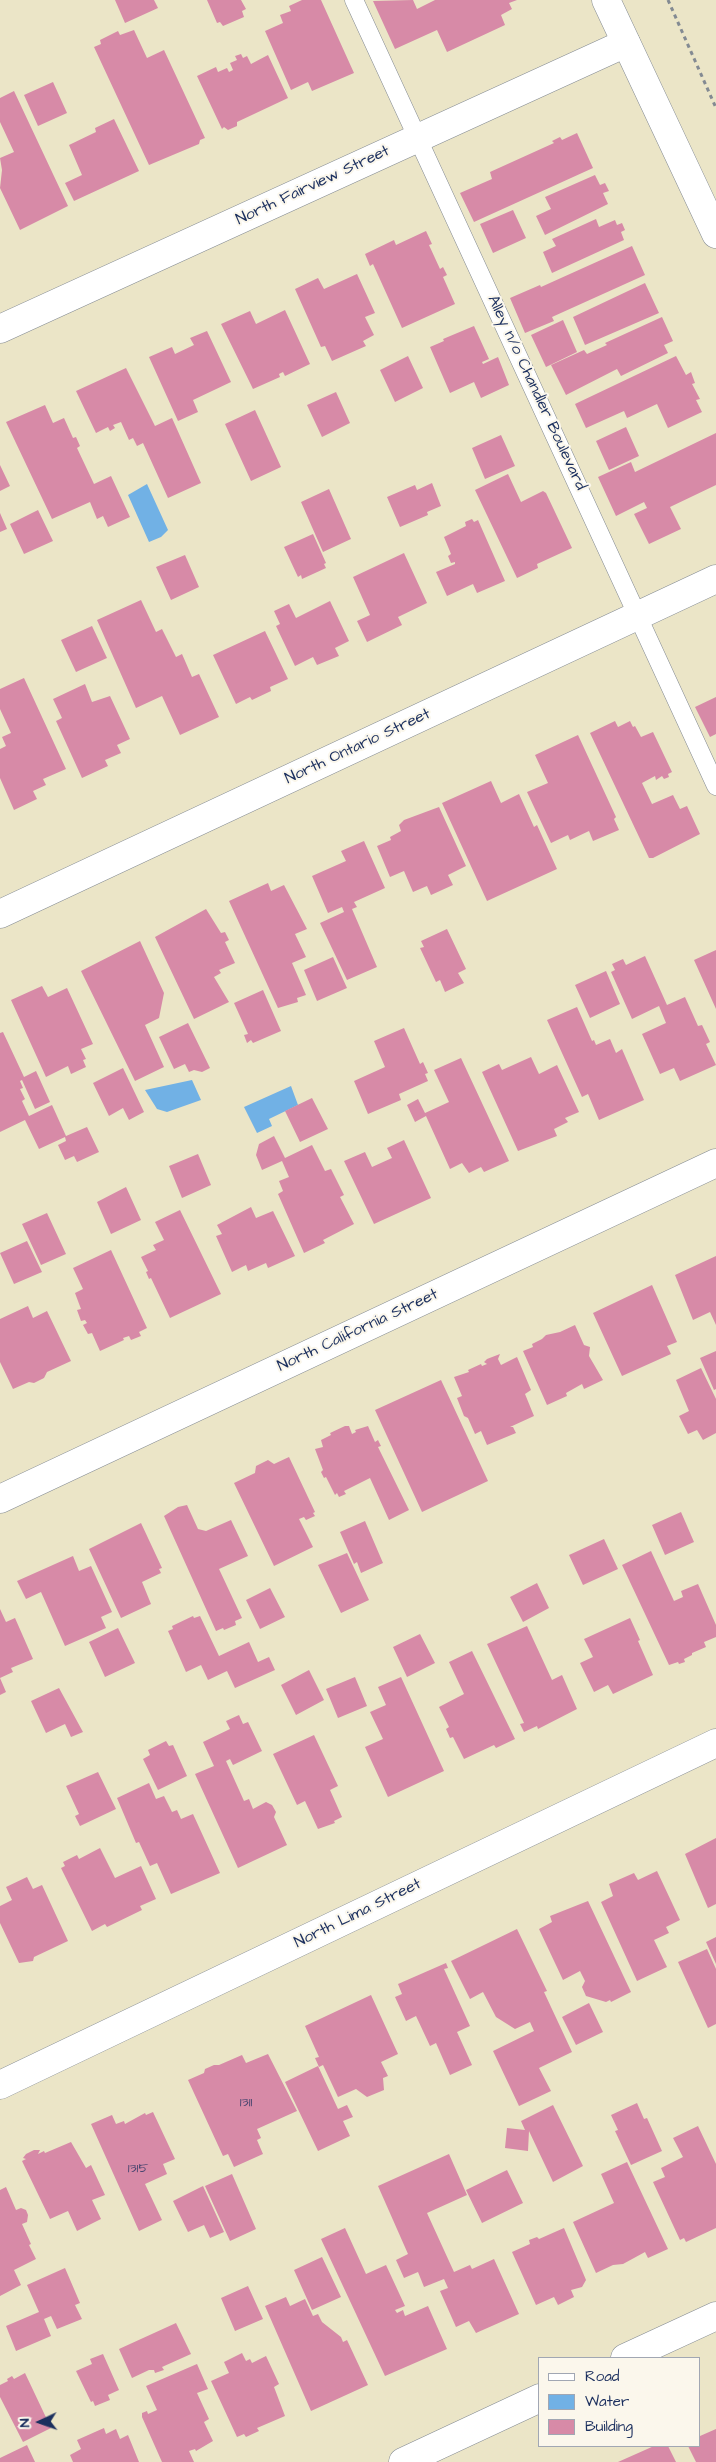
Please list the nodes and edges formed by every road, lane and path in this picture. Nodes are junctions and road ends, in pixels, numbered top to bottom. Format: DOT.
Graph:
graph roads {
  1 [pos="354,0"];
  2 [pos="606,0"];
  3 [pos="668,0"];
  4 [pos="626,42"];
  5 [pos="716,108"];
  6 [pos="418,138"];
  7 [pos="716,234"];
  8 [pos="0,329"];
  9 [pos="716,578"];
  10 [pos="639,615"];
  11 [pos="716,786"];
  12 [pos="0,914"];
  13 [pos="716,1163"];
  14 [pos="0,1499"];
  15 [pos="716,1743"];
  16 [pos="0,2085"];
  17 [pos="716,2316"];
  18 [pos="627,2357"];
  19 [pos="538,2399"];
  20 [pos="403,2462"];
  1 -- 6 [label="lane, Alley n/o Chandler Boulevard"];
  2 -- 4 [label="street"];
  3 -- 5 [label="path"];
  4 -- 6 [label="street, North Fairview Street"];
  4 -- 7 [label="street"];
  6 -- 8 [label="street, North Fairview Street"];
  6 -- 10 [label="lane, Alley n/o Chandler Boulevard"];
  9 -- 10 [label="street, North Ontario Street"];
  10 -- 11 [label="lane, Alley n/o Chandler Boulevard"];
  10 -- 12 [label="street, North Ontario Street"];
  13 -- 14 [label="street, North California Street"];
  15 -- 16 [label="street, North Lima Street"];
  17 -- 18 [label="street"];
  19 -- 20 [label="street"];
}
